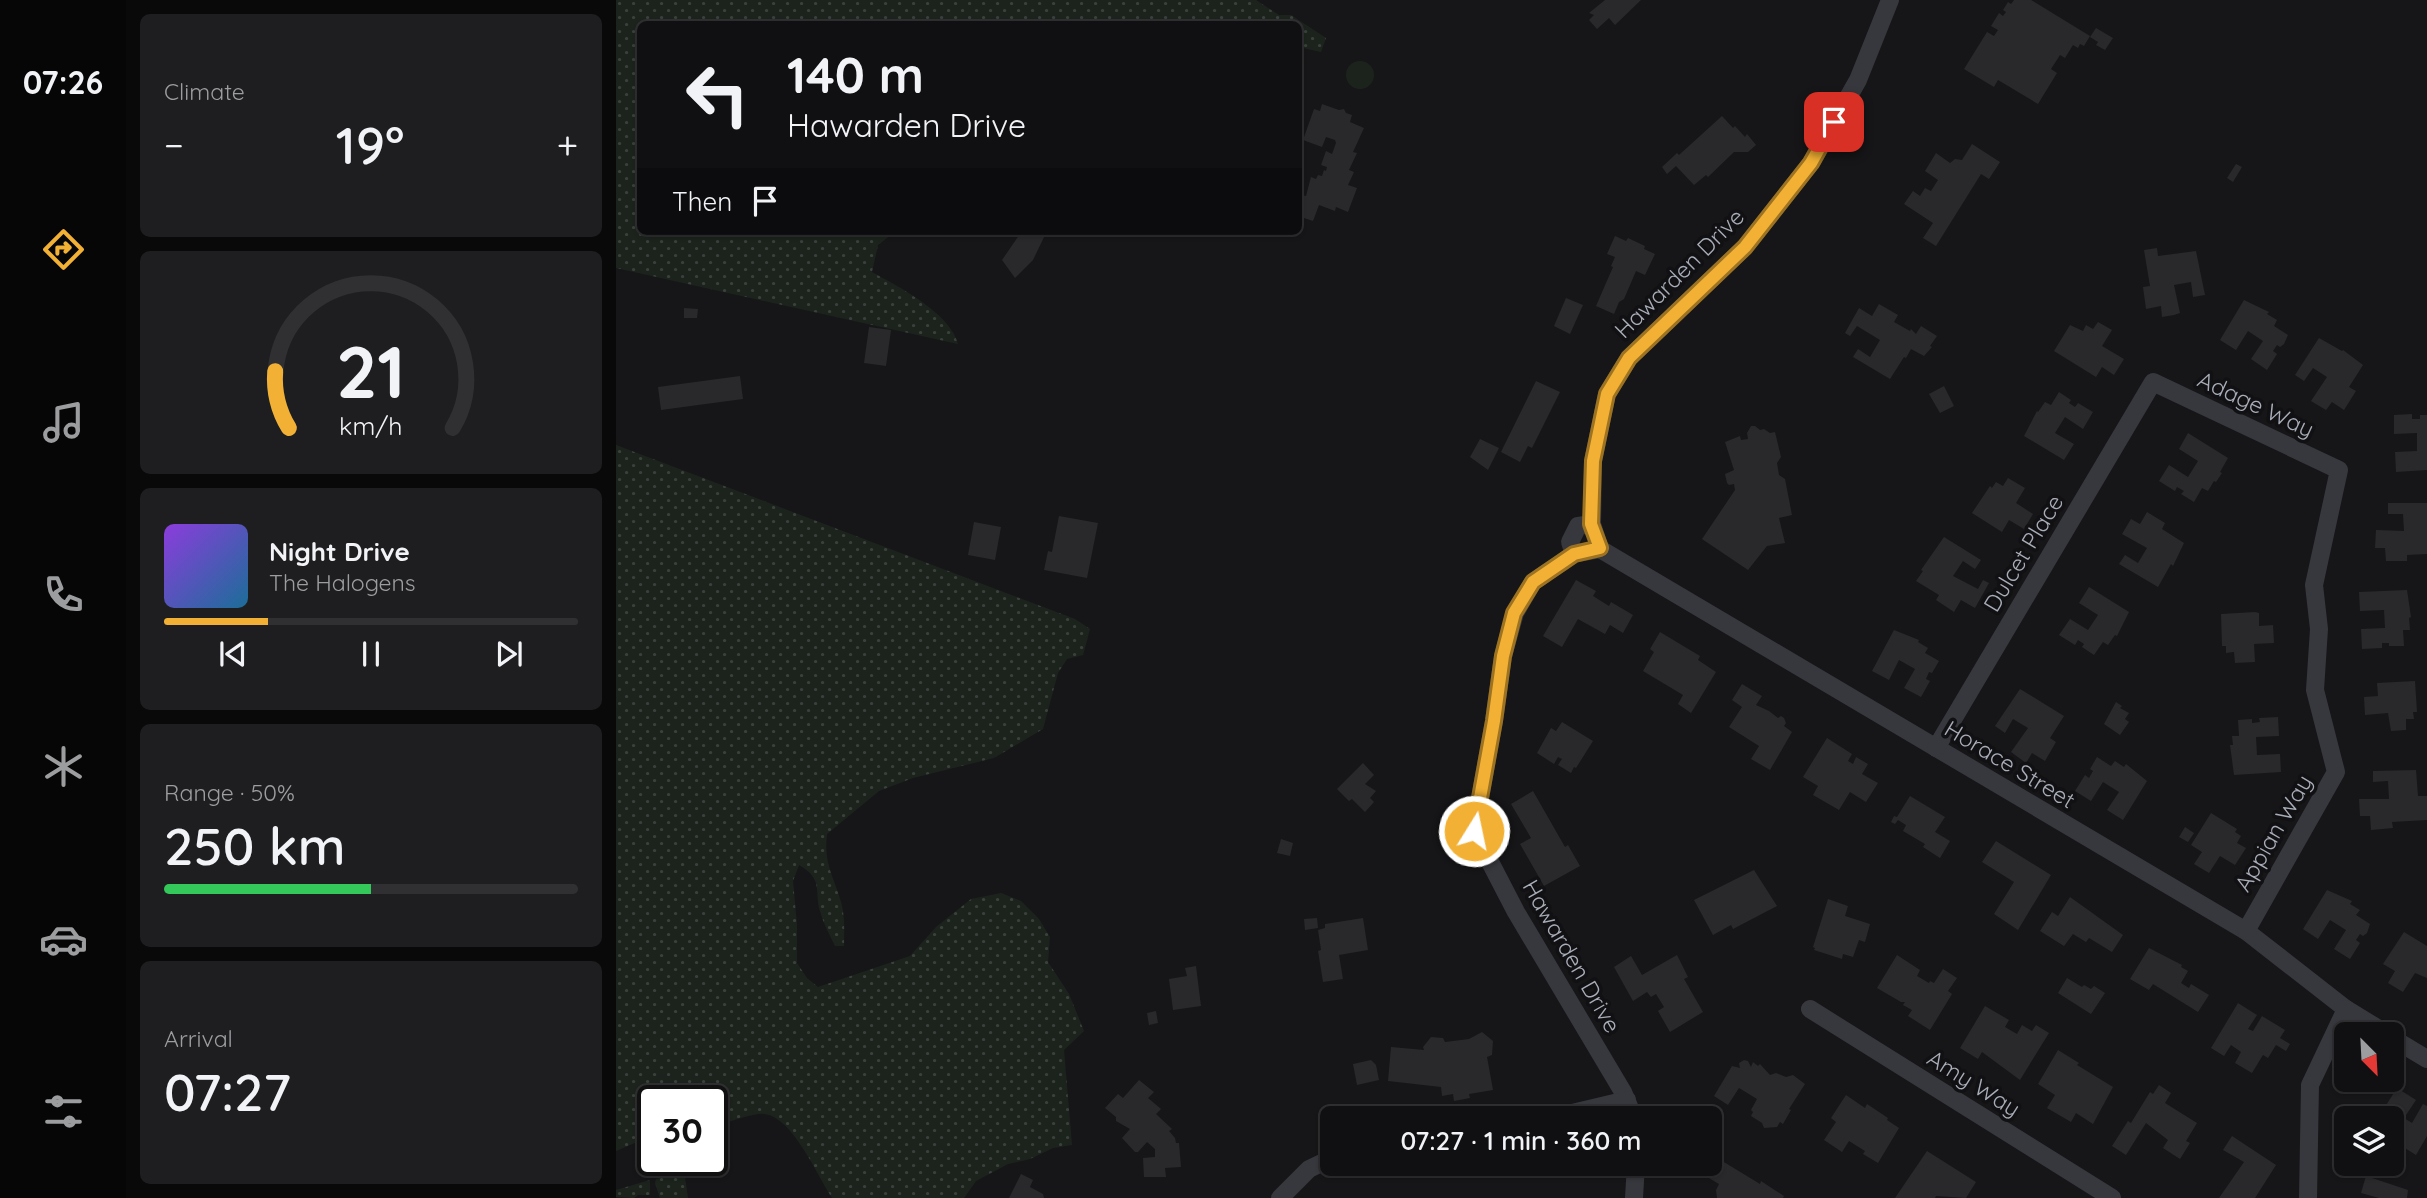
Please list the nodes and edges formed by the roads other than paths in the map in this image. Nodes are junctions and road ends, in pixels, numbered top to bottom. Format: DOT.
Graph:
graph roads {
  1 [pos="1890,0"];
  2 [pos="2153,383"];
  3 [pos="2339,470"];
  4 [pos="1591,524"];
  5 [pos="1600,548"];
  6 [pos="1574,554"];
  7 [pos="1936,748"];
  8 [pos="2246,931"];
  9 [pos="1810,1009"];
  10 [pos="2346,1009"];
  11 [pos="2367,1022"];
  12 [pos="2404,1045"];
  13 [pos="2427,1059"];
  14 [pos="1627,1100"];
  15 [pos="1601,1106"];
  16 [pos="1629,1106"];
  17 [pos="1320,1164"];
  18 [pos="1635,1176"];
  19 [pos="1280,1198"];
  20 [pos="1634,1198"];
  21 [pos="2112,1198"];
  22 [pos="2308,1198"];
  1 -- 4 [label="street, Hawarden Drive"];
  2 -- 3 [label="street, Adage Way"];
  2 -- 7 [label="street, Dulcet Place"];
  3 -- 8 [label="street, Appian Way"];
  4 -- 5 [label="street, Hawarden Drive"];
  4 -- 6 [label="street"];
  5 -- 6 [label="street, Hawarden Drive"];
  5 -- 7 [label="street, Horace Street"];
  6 -- 14 [label="street, Hawarden Drive"];
  7 -- 8 [label="street, Horace Street"];
  8 -- 10 [label="street, Horace Street"];
  9 -- 21 [label="street, Amy Way"];
  10 -- 11 [label="street, Horace Street"];
  10 -- 22 [label="street"];
  12 -- 13 [label="street"];
  14 -- 15 [label="street"];
  14 -- 16 [label="street, Hawarden Drive"];
  17 -- 19 [label="street"];
  18 -- 20 [label="street"];
}
